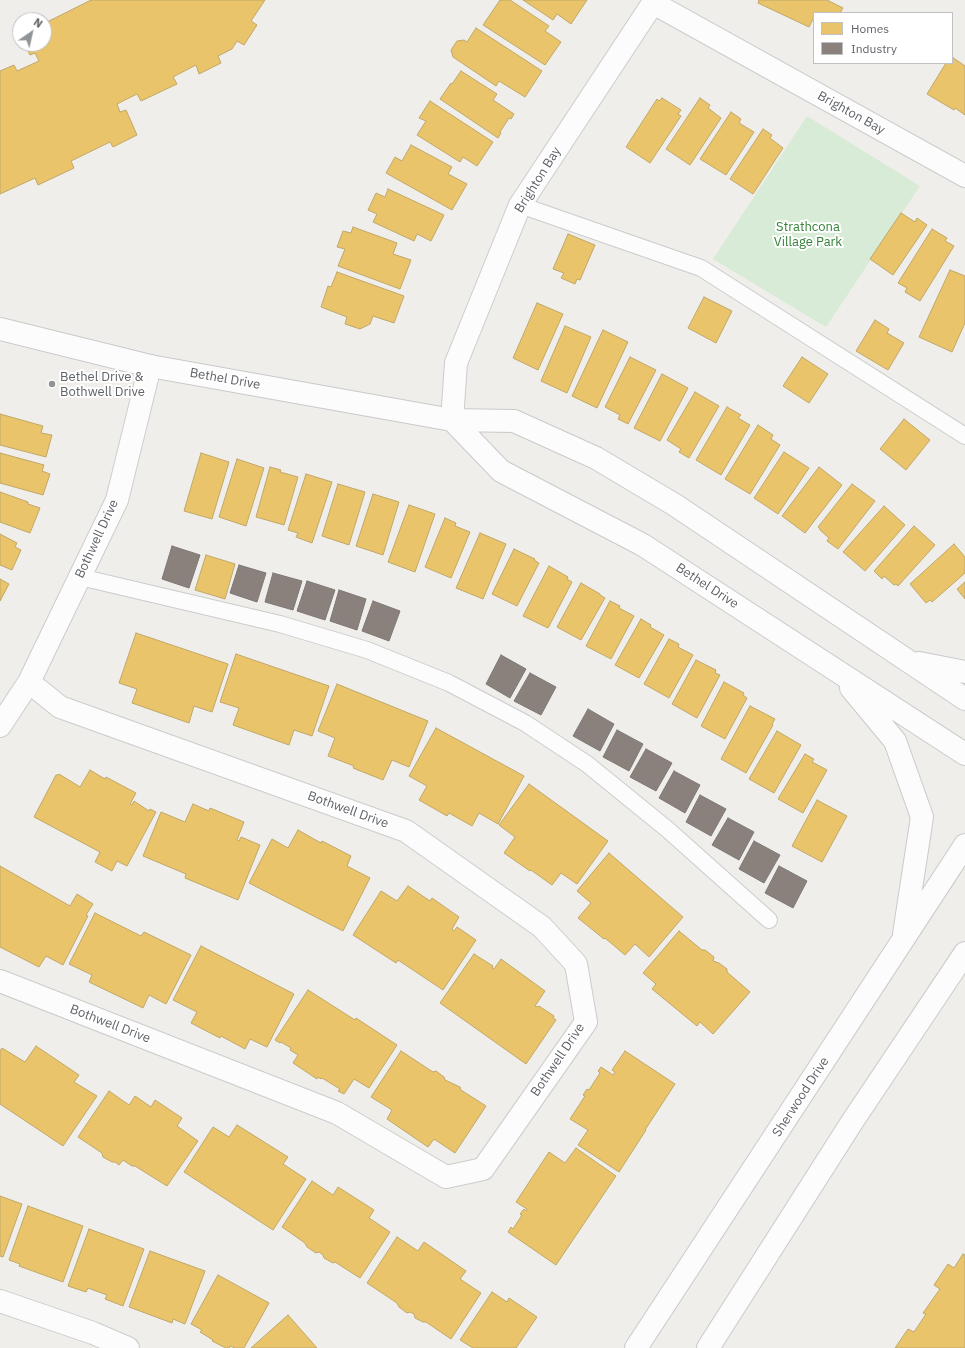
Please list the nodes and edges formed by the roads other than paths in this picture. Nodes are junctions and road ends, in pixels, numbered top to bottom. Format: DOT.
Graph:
graph roads {
  1 [pos="654,2"];
  2 [pos="965,176"];
  3 [pos="520,205"];
  4 [pos="0,328"];
  5 [pos="150,366"];
  6 [pos="452,420"];
  7 [pos="965,436"];
  8 [pos="80,577"];
  9 [pos="906,660"];
  10 [pos="836,670"];
  11 [pos="965,672"];
  12 [pos="29,682"];
  13 [pos="965,699"];
  14 [pos="0,726"];
  15 [pos="965,754"];
  16 [pos="965,845"];
  17 [pos="769,920"];
  18 [pos="903,940"];
  19 [pos="965,953"];
  20 [pos="965,975"];
  21 [pos="0,981"];
  22 [pos="931,1005"];
  23 [pos="0,1301"];
  24 [pos="128,1348"];
  25 [pos="636,1348"];
  26 [pos="708,1348"];
  1 -- 2 [label="street, Brighton Bay"];
  1 -- 3 [label="street, Brighton Bay"];
  3 -- 6 [label="street, Brighton Bay"];
  3 -- 7 [label="lane"];
  4 -- 5 [label="street, Bethel Drive"];
  5 -- 6 [label="street, Bethel Drive"];
  5 -- 8 [label="street, Bothwell Drive"];
  6 -- 9 [label="street, Bethel Drive"];
  6 -- 10 [label="street, Bethel Drive"];
  8 -- 12 [label="street, Bothwell Drive"];
  8 -- 17 [label="lane"];
  9 -- 11 [label="street"];
  9 -- 13 [label="street, Bethel Drive"];
  10 -- 15 [label="street, Bethel Drive"];
  10 -- 18 [label="street"];
  12 -- 14 [label="street, Bothwell Drive"];
  12 -- 21 [label="street, Bothwell Drive"];
  16 -- 18 [label="street, Sherwood Drive"];
  18 -- 25 [label="street, Sherwood Drive"];
  19 -- 22 [label="street"];
  20 -- 22 [label="street"];
  22 -- 26 [label="street"];
  23 -- 24 [label="street"];
}
